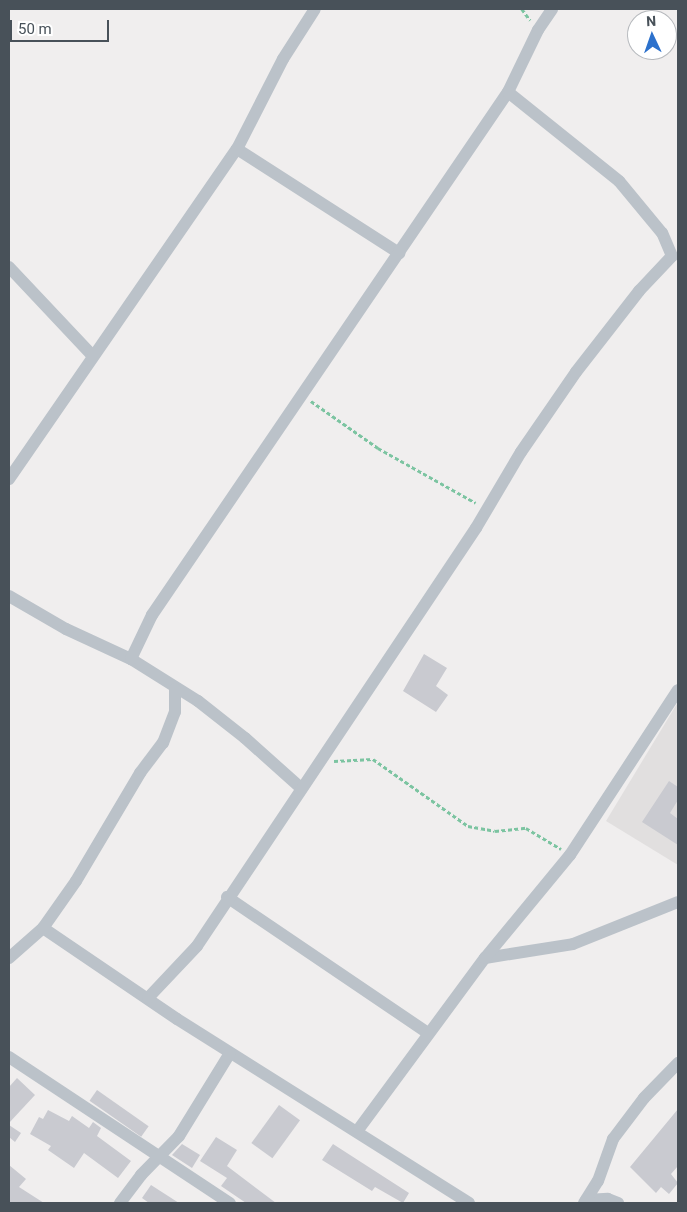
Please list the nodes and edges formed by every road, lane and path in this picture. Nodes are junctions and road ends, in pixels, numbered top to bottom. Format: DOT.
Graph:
graph roads {
  1 [pos="315,9"];
  2 [pos="552,9"];
  3 [pos="508,92"];
  4 [pos="237,149"];
  5 [pos="399,253"];
  6 [pos="675,258"];
  7 [pos="9,267"];
  8 [pos="92,355"];
  9 [pos="302,394"];
  10 [pos="9,479"];
  11 [pos="486,509"];
  12 [pos="9,596"];
  13 [pos="131,659"];
  14 [pos="175,690"];
  15 [pos="678,690"];
  16 [pos="323,759"];
  17 [pos="301,788"];
  18 [pos="570,854"];
  19 [pos="227,897"];
  20 [pos="678,902"];
  21 [pos="43,928"];
  22 [pos="9,958"];
  23 [pos="485,958"];
  24 [pos="148,998"];
  25 [pos="428,1033"];
  26 [pos="230,1053"];
  27 [pos="9,1057"];
  28 [pos="678,1063"];
  29 [pos="358,1130"];
  30 [pos="160,1155"];
  31 [pos="450,1198"];
  32 [pos="585,1202"];
  33 [pos="120,1203"];
  34 [pos="230,1203"];
  35 [pos="469,1203"];
  36 [pos="618,1203"];
  1 -- 4 [label="street"];
  2 -- 3 [label="street"];
  3 -- 5 [label="street"];
  3 -- 6 [label="street"];
  4 -- 5 [label="street"];
  4 -- 8 [label="street"];
  5 -- 9 [label="street"];
  6 -- 11 [label="street"];
  7 -- 8 [label="street"];
  8 -- 10 [label="street"];
  9 -- 11 [label="path"];
  9 -- 13 [label="street"];
  11 -- 16 [label="street"];
  12 -- 13 [label="street"];
  13 -- 14 [label="street"];
  14 -- 17 [label="street"];
  14 -- 21 [label="street"];
  15 -- 18 [label="street"];
  16 -- 17 [label="street"];
  16 -- 18 [label="path"];
  17 -- 19 [label="street"];
  18 -- 23 [label="street"];
  19 -- 24 [label="street"];
  19 -- 25 [label="street"];
  20 -- 23 [label="street"];
  21 -- 22 [label="street"];
  21 -- 24 [label="street"];
  23 -- 25 [label="street"];
  24 -- 26 [label="street"];
  25 -- 29 [label="street"];
  26 -- 29 [label="street"];
  26 -- 30 [label="street"];
  27 -- 30 [label="street"];
  28 -- 32 [label="street"];
  29 -- 31 [label="street"];
  30 -- 33 [label="street"];
  30 -- 34 [label="street"];
  31 -- 35 [label="street"];
  32 -- 36 [label="street"];
}
